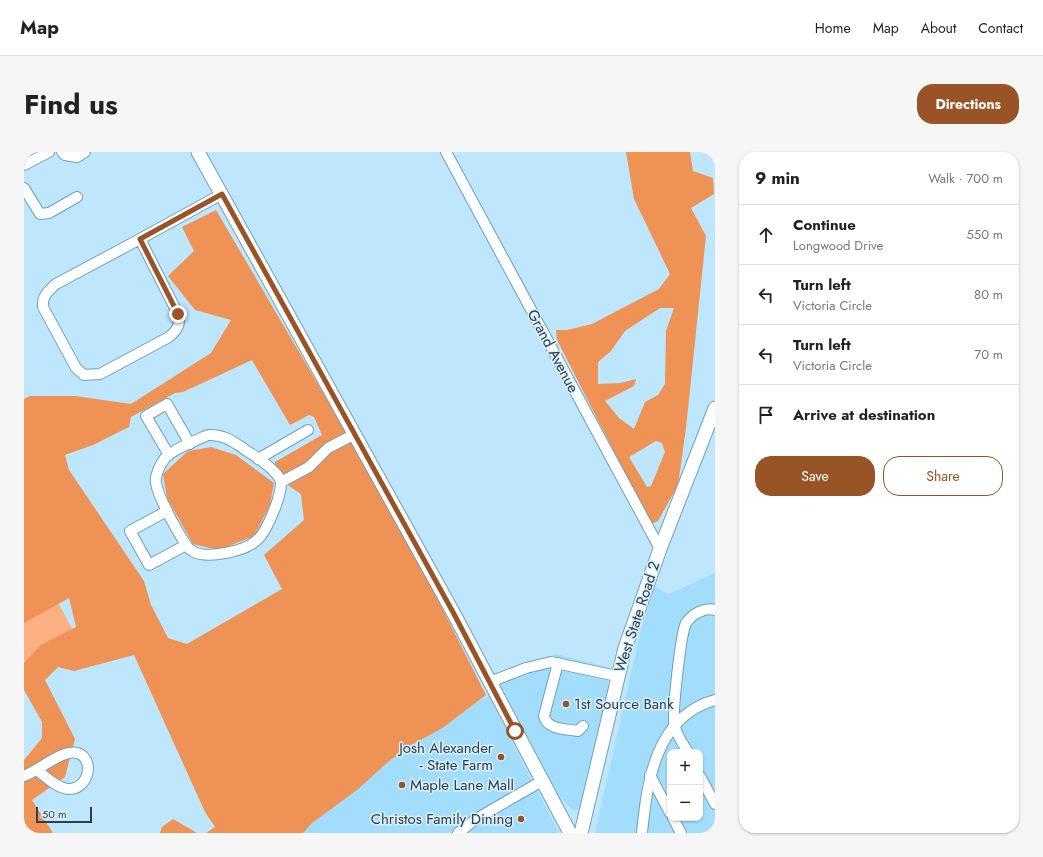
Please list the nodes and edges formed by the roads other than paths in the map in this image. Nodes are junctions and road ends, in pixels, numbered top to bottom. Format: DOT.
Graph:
graph roads {
  1 [pos="49,152"];
  2 [pos="62,152"];
  3 [pos="85,152"];
  4 [pos="198,152"];
  5 [pos="446,152"];
  6 [pos="24,165"];
  7 [pos="24,188"];
  8 [pos="222,194"];
  9 [pos="77,197"];
  10 [pos="140,239"];
  11 [pos="715,408"];
  12 [pos="308,430"];
  13 [pos="355,434"];
  14 [pos="190,444"];
  15 [pos="169,455"];
  16 [pos="258,459"];
  17 [pos="281,482"];
  18 [pos="167,511"];
  19 [pos="186,545"];
  20 [pos="660,549"];
  21 [pos="715,610"];
  22 [pos="558,663"];
  23 [pos="617,676"];
  24 [pos="490,682"];
  25 [pos="715,700"];
  26 [pos="582,726"];
  27 [pos="674,727"];
  28 [pos="686,749"];
  29 [pos="37,770"];
  30 [pos="650,775"];
  31 [pos="24,776"];
  32 [pos="542,781"];
  33 [pos="703,782"];
  34 [pos="715,804"];
  35 [pos="667,807"];
  36 [pos="675,821"];
  37 [pos="458,833"];
  38 [pos="570,833"];
  39 [pos="582,833"];
  40 [pos="642,833"];
  41 [pos="681,833"];
  1 -- 6 [label="street"];
  2 -- 3 [label="street"];
  4 -- 8 [label="main road"];
  5 -- 20 [label="street, Grand Avenue"];
  7 -- 9 [label="street"];
  8 -- 10 [label="street"];
  8 -- 13 [label="main road"];
  10 -- 10 [label="street"];
  11 -- 20 [label="main road, West State Road 2"];
  12 -- 16 [label="street"];
  13 -- 17 [label="street"];
  13 -- 24 [label="main road"];
  14 -- 15 [label="street"];
  14 -- 15 [label="street"];
  14 -- 16 [label="street"];
  15 -- 18 [label="street"];
  16 -- 17 [label="street"];
  17 -- 19 [label="street"];
  18 -- 19 [label="street"];
  18 -- 19 [label="street"];
  20 -- 23 [label="main road, West State Road 2"];
  21 -- 27 [label="street"];
  22 -- 23 [label="street"];
  22 -- 24 [label="street"];
  22 -- 26 [label="street"];
  23 -- 39 [label="main road, West State Road 2"];
  24 -- 32 [label="main road"];
  25 -- 27 [label="street"];
  27 -- 28 [label="street"];
  27 -- 30 [label="street"];
  29 -- 29 [label="street"];
  29 -- 31 [label="street"];
  30 -- 35 [label="street"];
  30 -- 40 [label="street"];
  32 -- 37 [label="street"];
  32 -- 38 [label="main road"];
  33 -- 34 [label="street"];
  36 -- 41 [label="street"];
}
